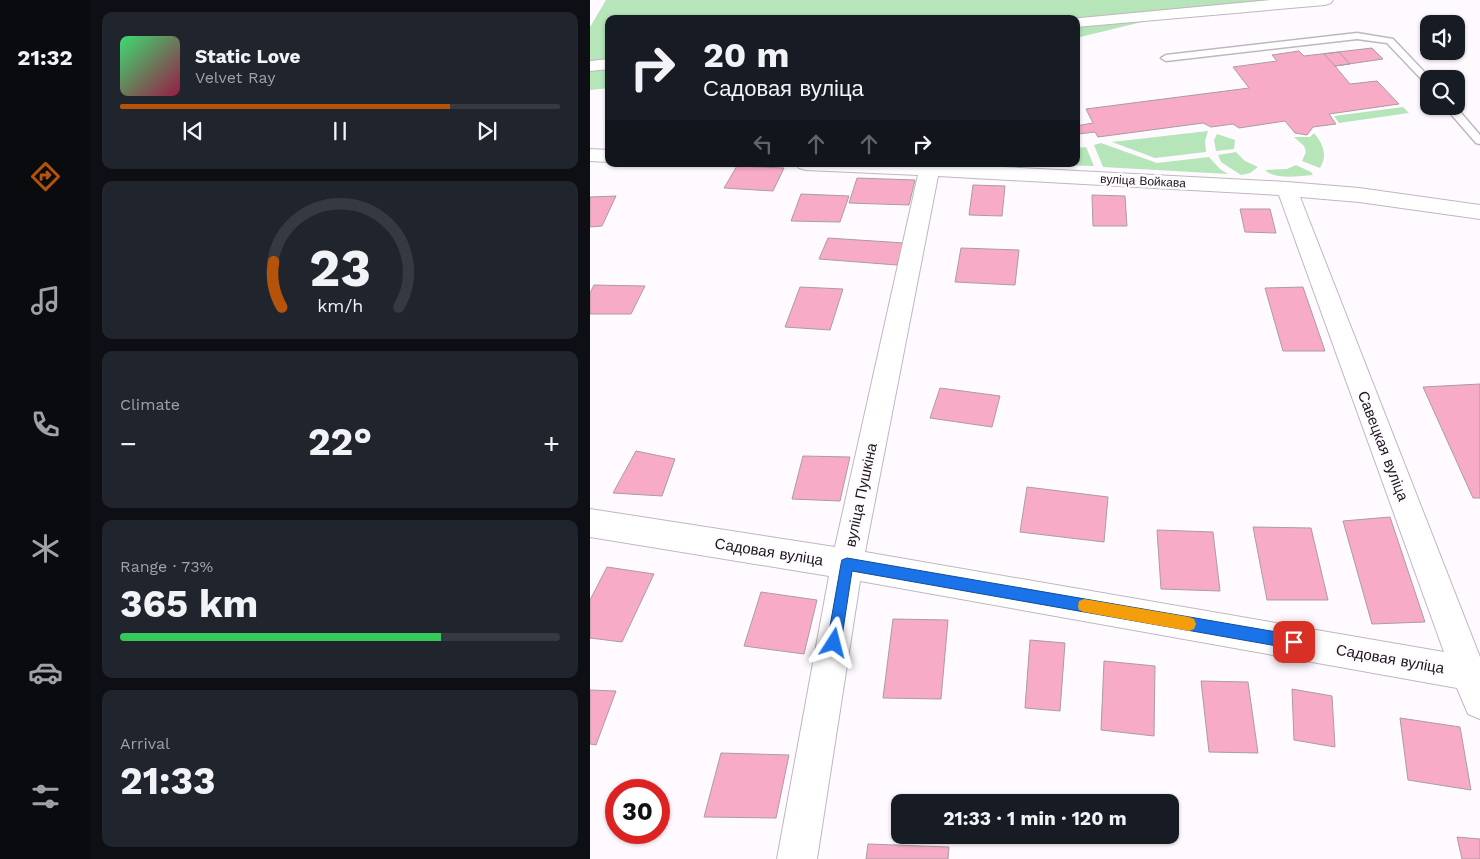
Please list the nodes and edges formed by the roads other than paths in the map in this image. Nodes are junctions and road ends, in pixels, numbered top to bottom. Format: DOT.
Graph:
graph roads {
  1 [pos="1325,0"];
  2 [pos="1080,22"];
  3 [pos="1166,58"];
  4 [pos="605,64"];
  5 [pos="590,66"];
  6 [pos="1420,73"];
  7 [pos="1457,115"];
  8 [pos="1480,141"];
  9 [pos="590,155"];
  10 [pos="605,156"];
  11 [pos="930,167"];
  12 [pos="946,167"];
  13 [pos="1287,189"];
  14 [pos="1480,212"];
  15 [pos="590,523"];
  16 [pos="847,564"];
  17 [pos="1474,674"];
  18 [pos="1480,702"];
  19 [pos="797,859"];
  1 -- 2 [label="street"];
  3 -- 6 [label="lane"];
  4 -- 5 [label="street"];
  7 -- 8 [label="lane"];
  9 -- 10 [label="street"];
  11 -- 16 [label="street, вуліца Пушкіна"];
  12 -- 13 [label="street, вуліца Войкава"];
  13 -- 14 [label="street, вуліца Войкава"];
  13 -- 17 [label="street, Савецкая вуліца"];
  15 -- 16 [label="street, Садовая вуліца"];
  16 -- 17 [label="street, Садовая вуліца"];
  16 -- 19 [label="street, вуліца Пушкіна"];
  17 -- 18 [label="street, Савецкая вуліца"];
}
